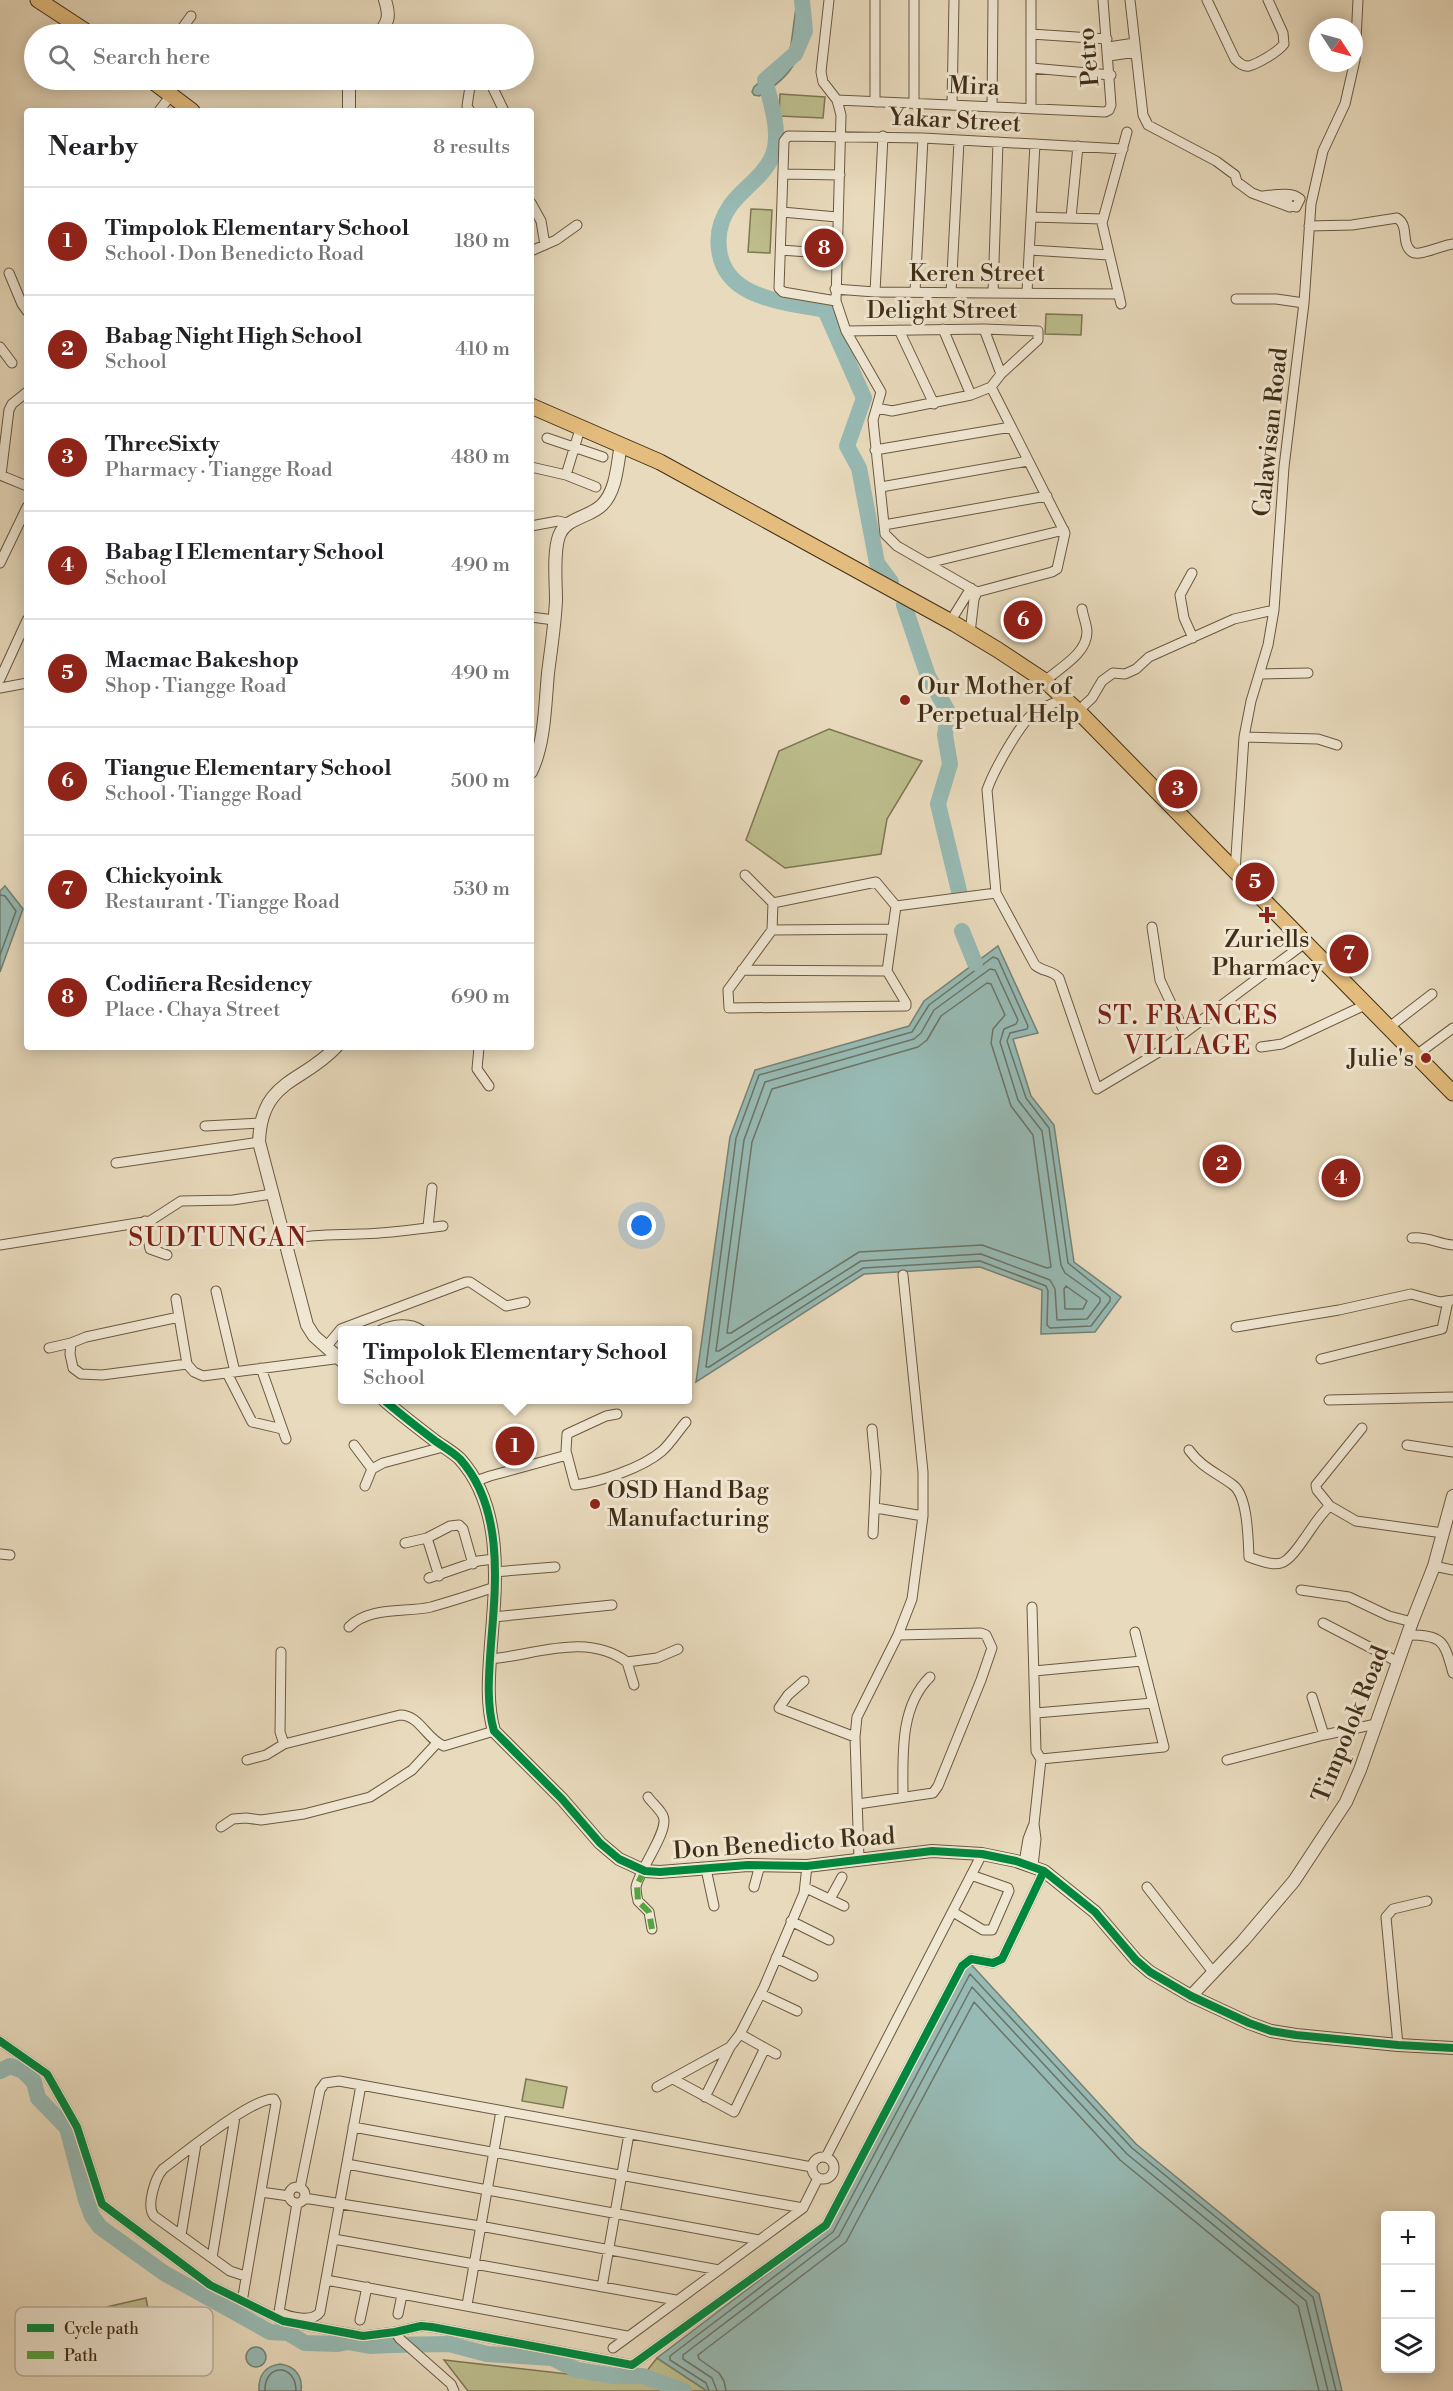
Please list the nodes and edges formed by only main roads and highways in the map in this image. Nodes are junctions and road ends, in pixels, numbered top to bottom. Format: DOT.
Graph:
graph roads {
  1 [pos="38,0"];
  2 [pos="75,24"];
  3 [pos="164,90"];
  4 [pos="188,108"];
  5 [pos="534,407"];
  6 [pos="1453,1093"];
  1 -- 2 [label="main road"];
  3 -- 4 [label="main road"];
  5 -- 6 [label="main road"];
}
